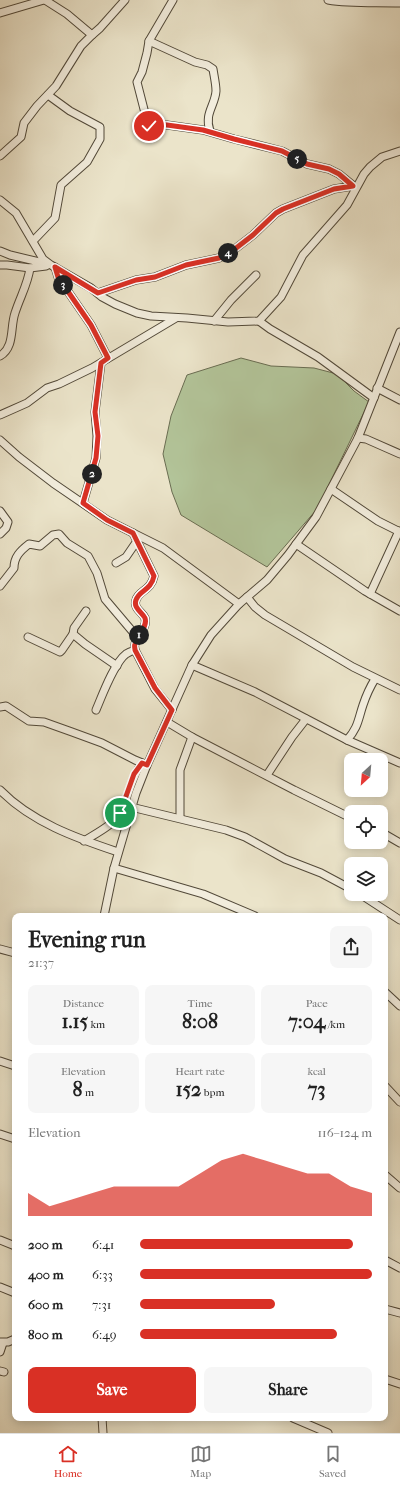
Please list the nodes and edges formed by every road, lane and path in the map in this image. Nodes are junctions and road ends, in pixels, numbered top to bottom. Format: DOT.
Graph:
graph roads {
  1 [pos="45,0"];
  2 [pos="125,0"];
  3 [pos="173,0"];
  4 [pos="328,0"];
  5 [pos="34,2"];
  6 [pos="400,3"];
  7 [pos="0,13"];
  8 [pos="92,35"];
  9 [pos="149,41"];
  10 [pos="48,95"];
  11 [pos="210,131"];
  12 [pos="400,151"];
  13 [pos="0,156"];
  14 [pos="355,187"];
  15 [pos="0,200"];
  16 [pos="33,241"];
  17 [pos="0,250"];
  18 [pos="0,265"];
  19 [pos="53,266"];
  20 [pos="30,268"];
  21 [pos="256,275"];
  22 [pos="98,293"];
  23 [pos="177,318"];
  24 [pos="214,321"];
  25 [pos="259,321"];
  26 [pos="400,332"];
  27 [pos="398,341"];
  28 [pos="0,356"];
  29 [pos="108,358"];
  30 [pos="101,363"];
  31 [pos="377,388"];
  32 [pos="374,398"];
  33 [pos="400,400"];
  34 [pos="0,415"];
  35 [pos="358,438"];
  36 [pos="0,440"];
  37 [pos="400,454"];
  38 [pos="331,489"];
  39 [pos="83,503"];
  40 [pos="0,511"];
  41 [pos="400,531"];
  42 [pos="133,533"];
  43 [pos="0,534"];
  44 [pos="137,541"];
  45 [pos="296,544"];
  46 [pos="116,563"];
  47 [pos="0,586"];
  48 [pos="370,594"];
  49 [pos="247,597"];
  50 [pos="239,604"];
  51 [pos="86,611"];
  52 [pos="400,611"];
  53 [pos="73,634"];
  54 [pos="28,638"];
  55 [pos="138,638"];
  56 [pos="135,650"];
  57 [pos="192,665"];
  58 [pos="117,666"];
  59 [pos="375,679"];
  60 [pos="400,690"];
  61 [pos="0,707"];
  62 [pos="96,710"];
  63 [pos="172,710"];
  64 [pos="306,719"];
  65 [pos="167,722"];
  66 [pos="192,737"];
  67 [pos="347,740"];
  68 [pos="400,763"];
  69 [pos="144,764"];
  70 [pos="267,775"];
  71 [pos="0,790"];
  72 [pos="131,806"];
  73 [pos="344,815"];
  74 [pos="180,818"];
  75 [pos="388,836"];
  76 [pos="84,841"];
  77 [pos="400,843"];
  78 [pos="118,852"];
  79 [pos="114,868"];
  80 [pos="344,885"];
  81 [pos="371,901"];
  82 [pos="105,913"];
  83 [pos="248,913"];
  84 [pos="400,920"];
  85 [pos="0,950"];
  86 [pos="12,952"];
  87 [pos="388,995"];
  88 [pos="400,1006"];
  89 [pos="0,1061"];
  90 [pos="12,1065"];
  91 [pos="388,1089"];
  92 [pos="400,1102"];
  93 [pos="0,1134"];
  94 [pos="12,1138"];
  95 [pos="388,1178"];
  96 [pos="400,1188"];
  97 [pos="0,1240"];
  98 [pos="12,1245"];
  99 [pos="388,1262"];
  100 [pos="400,1268"];
  101 [pos="0,1287"];
  102 [pos="12,1292"];
  103 [pos="388,1310"];
  104 [pos="400,1313"];
  105 [pos="12,1340"];
  106 [pos="2,1342"];
  107 [pos="0,1352"];
  108 [pos="388,1380"];
  109 [pos="400,1384"];
  110 [pos="102,1421"];
  111 [pos="298,1421"];
  112 [pos="312,1430"];
  113 [pos="103,1433"];
  114 [pos="328,1433"];
  1 -- 5 [label="street"];
  1 -- 8 [label="street"];
  2 -- 8 [label="street"];
  3 -- 9 [label="street"];
  4 -- 6 [label="street"];
  5 -- 7 [label="street"];
  8 -- 10 [label="street"];
  9 -- 11 [label="street"];
  9 -- 11 [label="street"];
  10 -- 13 [label="street"];
  10 -- 16 [label="street"];
  11 -- 14 [label="street"];
  12 -- 14 [label="street"];
  14 -- 22 [label="street"];
  14 -- 25 [label="street"];
  15 -- 16 [label="street"];
  16 -- 19 [label="street"];
  17 -- 19 [label="street"];
  18 -- 20 [label="street"];
  19 -- 20 [label="street"];
  19 -- 22 [label="street"];
  19 -- 29 [label="street"];
  20 -- 28 [label="street"];
  21 -- 24 [label="street"];
  22 -- 23 [label="street"];
  23 -- 24 [label="street"];
  23 -- 29 [label="street"];
  24 -- 25 [label="street"];
  25 -- 32 [label="street"];
  26 -- 27 [label="street"];
  27 -- 31 [label="street"];
  29 -- 30 [label="street"];
  30 -- 34 [label="street"];
  30 -- 39 [label="street"];
  31 -- 32 [label="street"];
  31 -- 33 [label="street"];
  32 -- 35 [label="street"];
  35 -- 37 [label="street"];
  35 -- 38 [label="street"];
  36 -- 39 [label="street"];
  38 -- 41 [label="street"];
  38 -- 45 [label="street"];
  39 -- 42 [label="street"];
  40 -- 43 [label="street"];
  41 -- 48 [label="street"];
  42 -- 44 [label="street"];
  42 -- 50 [label="street"];
  44 -- 46 [label="street"];
  44 -- 55 [label="street"];
  45 -- 48 [label="street"];
  45 -- 49 [label="street"];
  47 -- 55 [label="street"];
  48 -- 52 [label="street"];
  49 -- 50 [label="street"];
  49 -- 59 [label="street"];
  50 -- 57 [label="street"];
  51 -- 53 [label="street"];
  53 -- 54 [label="street"];
  53 -- 58 [label="street"];
  55 -- 56 [label="street"];
  56 -- 58 [label="street"];
  56 -- 63 [label="street"];
  57 -- 63 [label="street"];
  57 -- 64 [label="street"];
  58 -- 62 [label="street"];
  59 -- 60 [label="street"];
  59 -- 67 [label="street"];
  61 -- 69 [label="street"];
  63 -- 65 [label="street"];
  64 -- 67 [label="street"];
  64 -- 70 [label="street"];
  65 -- 66 [label="street"];
  65 -- 69 [label="street"];
  66 -- 70 [label="street"];
  66 -- 74 [label="street"];
  67 -- 68 [label="street"];
  69 -- 72 [label="street"];
  69 -- 76 [label="street"];
  70 -- 73 [label="street"];
  71 -- 76 [label="street"];
  72 -- 74 [label="street"];
  72 -- 78 [label="street"];
  74 -- 80 [label="street"];
  75 -- 77 [label="street"];
  76 -- 78 [label="street"];
  78 -- 79 [label="street"];
  79 -- 82 [label="street"];
  79 -- 83 [label="street"];
  81 -- 84 [label="street"];
  85 -- 86 [label="street"];
  87 -- 88 [label="street"];
  89 -- 90 [label="street"];
  91 -- 92 [label="street"];
  93 -- 94 [label="street"];
  95 -- 96 [label="street"];
  97 -- 98 [label="street"];
  99 -- 100 [label="street"];
  101 -- 102 [label="street"];
  103 -- 104 [label="street"];
  105 -- 106 [label="street"];
  106 -- 107 [label="street"];
  108 -- 109 [label="street"];
  110 -- 113 [label="street"];
  111 -- 112 [label="street"];
  112 -- 114 [label="street"];
}
